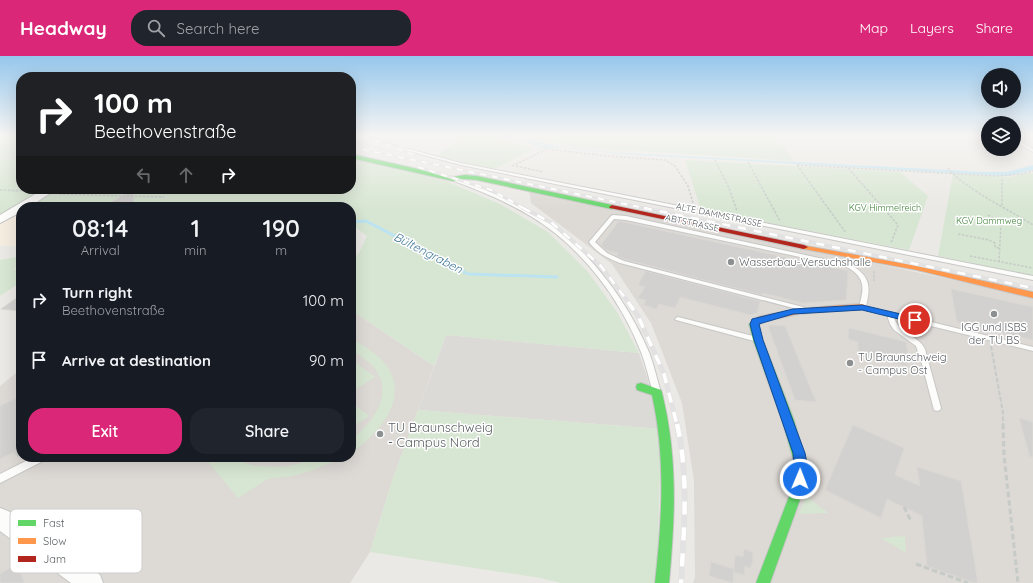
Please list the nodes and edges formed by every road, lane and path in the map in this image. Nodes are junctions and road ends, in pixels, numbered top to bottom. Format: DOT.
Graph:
graph roads {
  1 [pos="715,160"];
  2 [pos="371,161"];
  3 [pos="447,161"];
  4 [pos="524,161"];
  5 [pos="666,161"];
  6 [pos="748,162"];
  7 [pos="848,168"];
  8 [pos="948,168"];
  9 [pos="498,171"];
  10 [pos="1033,171"];
  11 [pos="453,179"];
  12 [pos="1002,179"];
  13 [pos="0,190"];
  14 [pos="16,191"];
  15 [pos="44,194"];
  16 [pos="94,194"];
  17 [pos="164,197"];
  18 [pos="30,202"];
  19 [pos="1002,206"];
  20 [pos="16,210"];
  21 [pos="696,210"];
  22 [pos="718,215"];
  23 [pos="988,215"];
  24 [pos="0,220"];
  25 [pos="740,220"];
  26 [pos="1033,224"];
  27 [pos="713,228"];
  28 [pos="785,229"];
  29 [pos="958,234"];
  30 [pos="853,243"];
  31 [pos="999,248"];
  32 [pos="888,249"];
  33 [pos="970,256"];
  34 [pos="998,262"];
  35 [pos="1033,268"];
  36 [pos="998,271"];
  37 [pos="1033,278"];
  38 [pos="1033,295"];
  39 [pos="862,308"];
  40 [pos="809,310"];
  41 [pos="890,313"];
  42 [pos="678,318"];
  43 [pos="990,339"];
  44 [pos="758,340"];
  45 [pos="1033,349"];
  46 [pos="641,387"];
  47 [pos="658,395"];
  48 [pos="937,408"];
  49 [pos="32,462"];
  50 [pos="0,479"];
  51 [pos="904,507"];
  52 [pos="0,518"];
  53 [pos="911,521"];
  54 [pos="10,525"];
  55 [pos="916,564"];
  56 [pos="77,573"];
  57 [pos="91,583"];
  58 [pos="662,583"];
  59 [pos="763,583"];
  60 [pos="968,583"];
  61 [pos="1018,583"];
  1 -- 25 [label="path"];
  2 -- 11 [label="street, ABTSTRASSE"];
  3 -- 9 [label="lane, ALTE DAMMSTRASSE"];
  4 -- 9 [label="path"];
  5 -- 21 [label="path"];
  6 -- 28 [label="path"];
  7 -- 10 [label="path"];
  7 -- 30 [label="path"];
  7 -- 32 [label="path"];
  8 -- 19 [label="path, bridge"];
  9 -- 21 [label="lane, ALTE DAMMSTRASSE"];
  11 -- 27 [label="street, ABTSTRASSE"];
  11 -- 47 [label="lane"];
  12 -- 19 [label="path"];
  13 -- 14 [label="path"];
  15 -- 18 [label="street"];
  16 -- 17 [label="path"];
  19 -- 26 [label="path"];
  20 -- 24 [label="street"];
  21 -- 22 [label="lane, ALTE DAMMSTRASSE"];
  22 -- 25 [label="lane, ALTE DAMMSTRASSE"];
  22 -- 27 [label="lane"];
  23 -- 31 [label="path"];
  25 -- 28 [label="lane, ALTE DAMMSTRASSE"];
  27 -- 38 [label="street, ABTSTRASSE"];
  28 -- 30 [label="lane, ALTE DAMMSTRASSE"];
  29 -- 31 [label="path"];
  30 -- 32 [label="lane, ALTE DAMMSTRASSE"];
  31 -- 34 [label="path"];
  32 -- 36 [label="lane, ALTE DAMMSTRASSE"];
  33 -- 34 [label="path"];
  34 -- 35 [label="path"];
  34 -- 36 [label="path"];
  36 -- 37 [label="lane, ALTE DAMMSTRASSE"];
  39 -- 40 [label="street"];
  39 -- 40 [label="lane"];
  39 -- 41 [label="lane"];
  40 -- 44 [label="street"];
  41 -- 43 [label="lane"];
  41 -- 48 [label="lane"];
  42 -- 44 [label="lane"];
  43 -- 45 [label="lane"];
  43 -- 61 [label="path"];
  44 -- 59 [label="street"];
  46 -- 47 [label="street"];
  47 -- 58 [label="street"];
  49 -- 50 [label="lane"];
  51 -- 53 [label="path"];
  52 -- 54 [label="street"];
  55 -- 60 [label="path"];
  56 -- 57 [label="street"];
}
